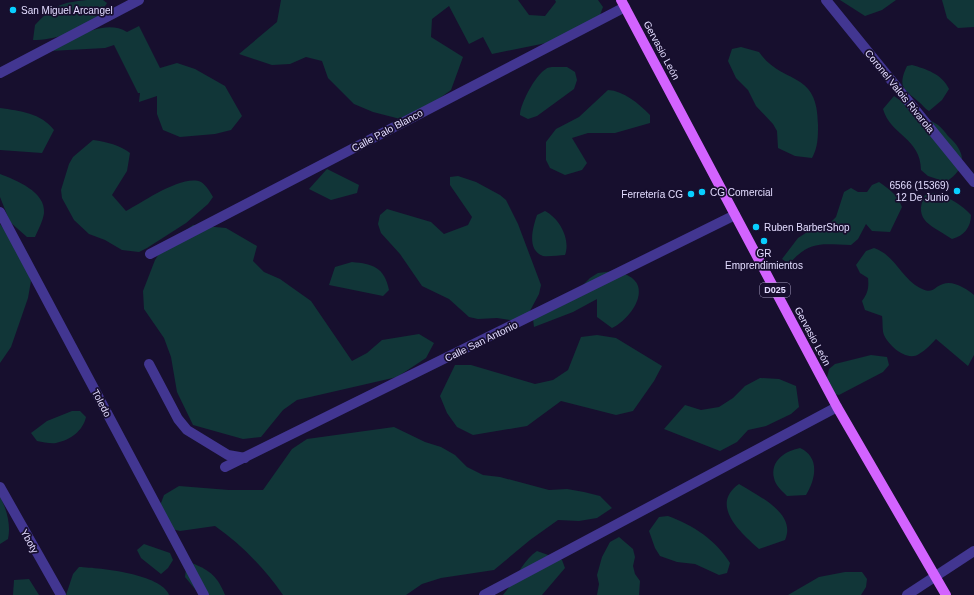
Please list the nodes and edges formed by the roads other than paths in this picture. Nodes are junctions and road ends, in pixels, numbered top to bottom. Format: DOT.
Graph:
graph roads {
  1 [pos="139,0"];
  2 [pos="826,0"];
  3 [pos="623,3"];
  4 [pos="0,73"];
  5 [pos="974,182"];
  6 [pos="0,212"];
  7 [pos="735,215"];
  8 [pos="150,254"];
  9 [pos="149,364"];
  10 [pos="837,407"];
  11 [pos="245,458"];
  12 [pos="225,467"];
  13 [pos="0,487"];
  14 [pos="974,550"];
  15 [pos="936,576"];
  16 [pos="61,595"];
  17 [pos="204,595"];
  18 [pos="484,595"];
  19 [pos="907,595"];
  20 [pos="946,595"];
  1 -- 4 [label="street"];
  2 -- 5 [label="street, Coronel Valois Rivarola"];
  3 -- 7 [label="main road, Gervasio León / D025"];
  3 -- 8 [label="street, Calle Palo Blanco"];
  6 -- 17 [label="street, Toledo"];
  7 -- 10 [label="main road, Gervasio León / D025"];
  7 -- 11 [label="street, Calle San Antonio"];
  9 -- 11 [label="street"];
  10 -- 15 [label="main road, Gervasio León / D025"];
  10 -- 18 [label="street"];
  11 -- 12 [label="street, Calle San Antonio"];
  13 -- 16 [label="street, Yboty"];
  14 -- 15 [label="street"];
  15 -- 19 [label="street"];
  15 -- 20 [label="main road, Gervasio León / D025"];
}
